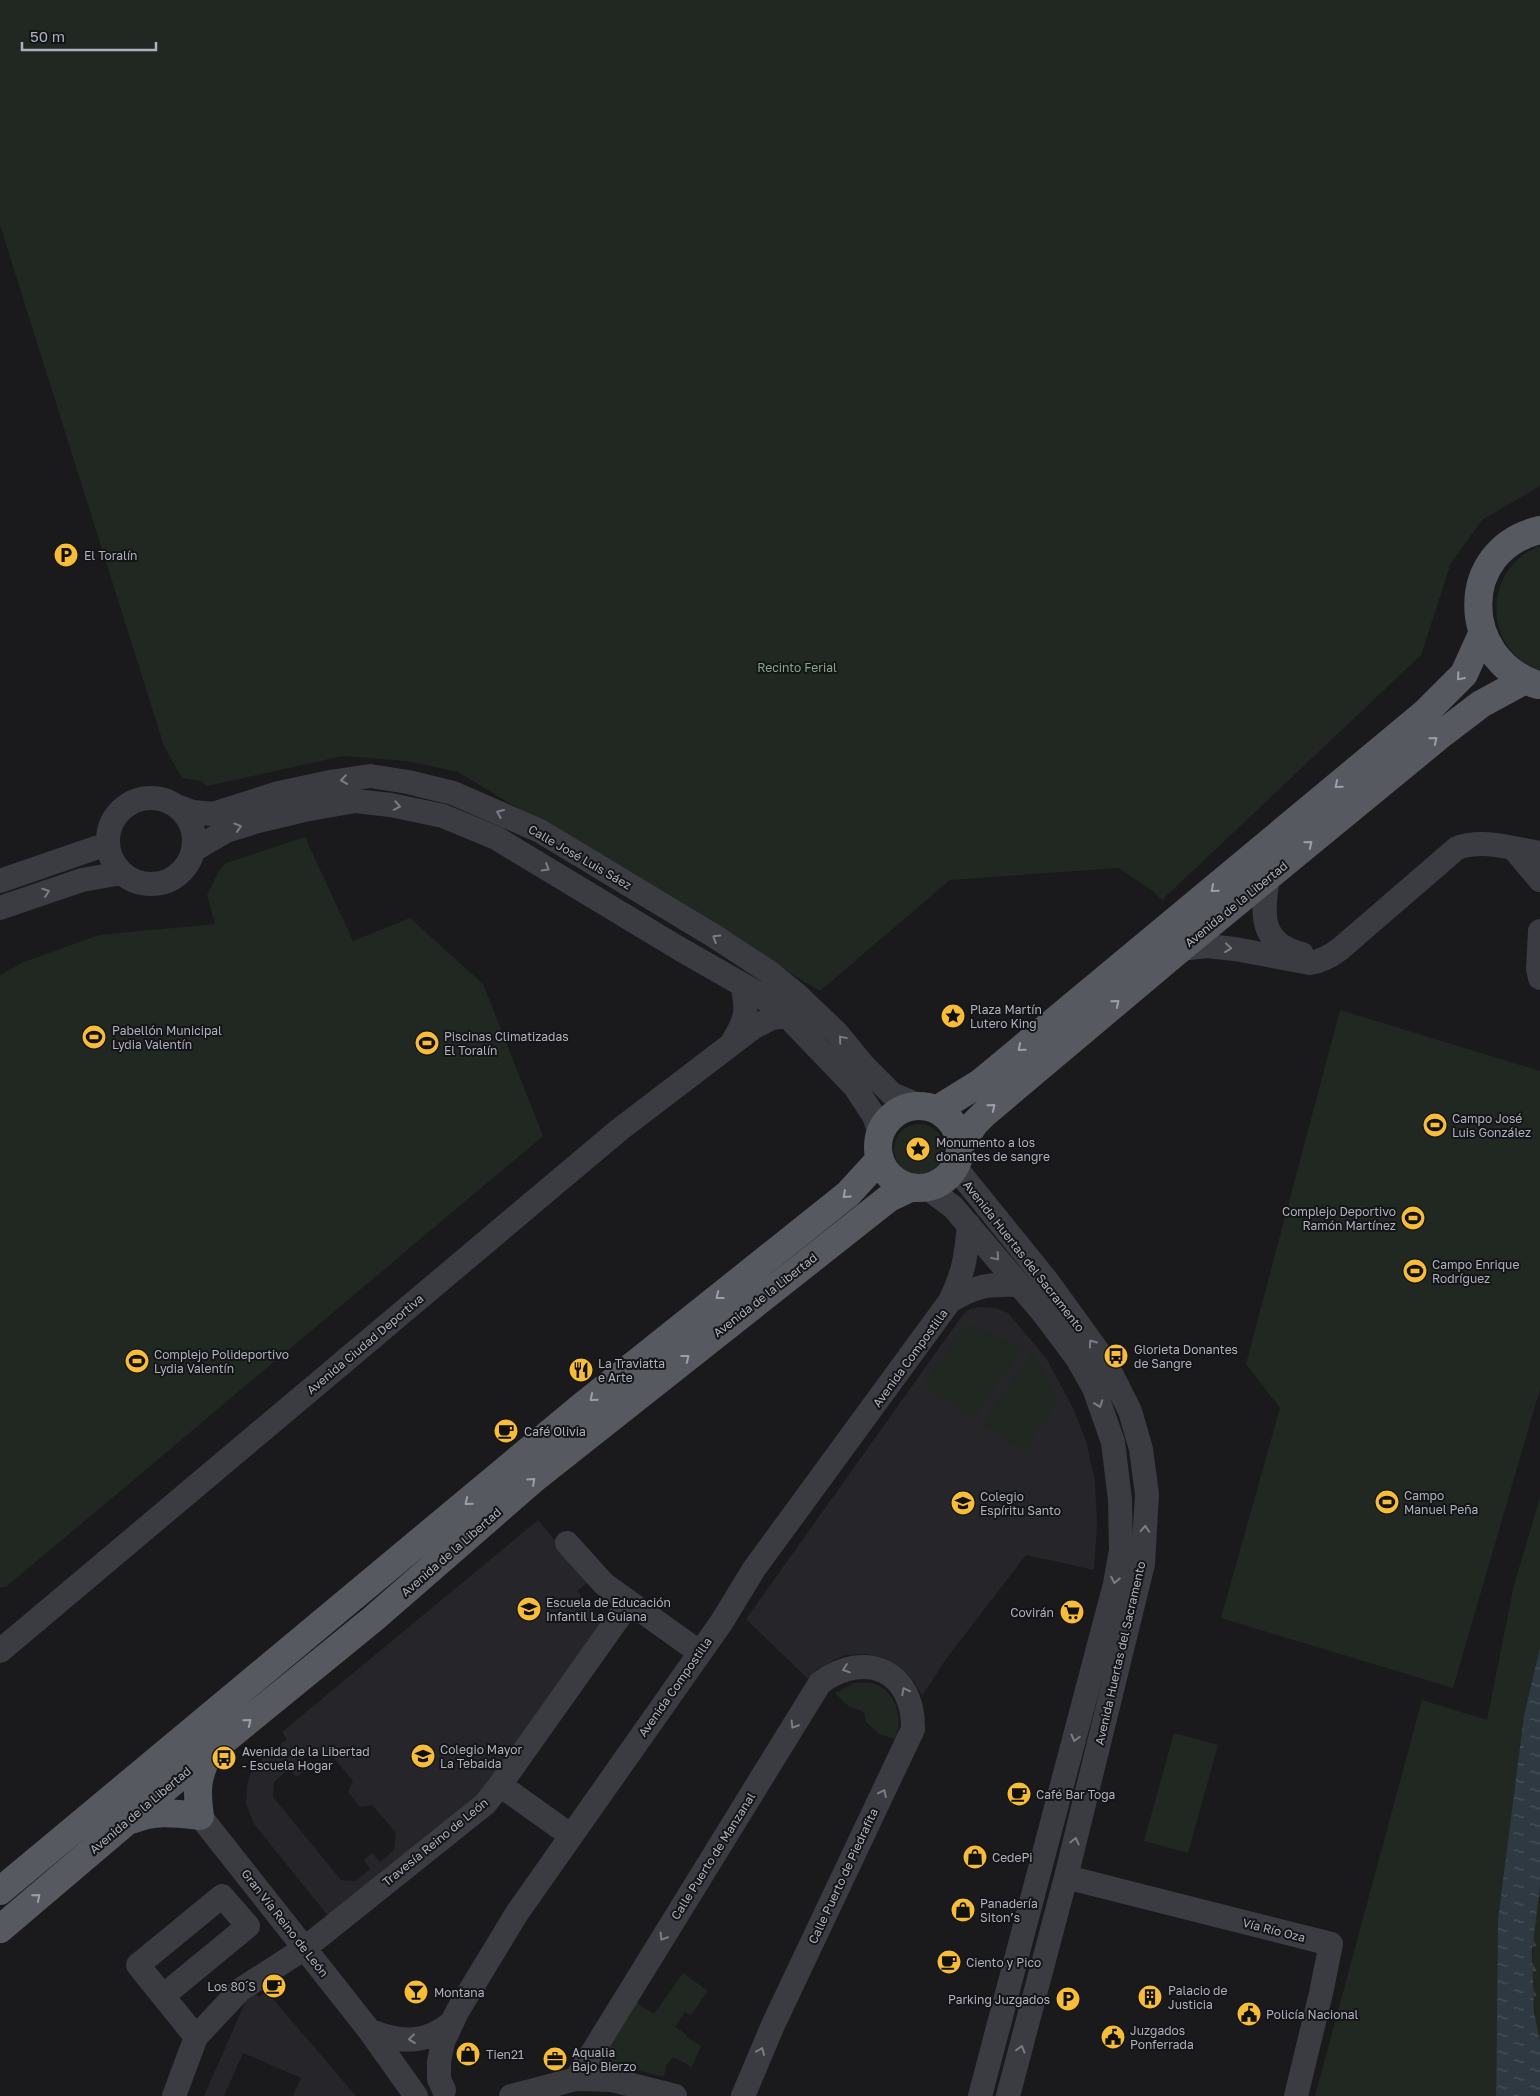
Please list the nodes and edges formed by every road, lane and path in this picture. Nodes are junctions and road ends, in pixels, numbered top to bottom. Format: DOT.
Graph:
graph roads {
  1 [pos="1540,530"];
  2 [pos="1482,634"];
  3 [pos="1532,683"];
  4 [pos="179,807"];
  5 [pos="107,844"];
  6 [pos="195,849"];
  7 [pos="1514,849"];
  8 [pos="1540,853"];
  9 [pos="121,873"];
  10 [pos="1268,878"];
  11 [pos="1540,879"];
  12 [pos="0,881"];
  13 [pos="0,908"];
  14 [pos="1540,931"];
  15 [pos="1180,949"];
  16 [pos="1336,952"];
  17 [pos="1540,978"];
  18 [pos="742,985"];
  19 [pos="787,1016"];
  20 [pos="733,1040"];
  21 [pos="928,1107"];
  22 [pos="880,1146"];
  23 [pos="958,1156"];
  24 [pos="919,1187"];
  25 [pos="969,1225"];
  26 [pos="1020,1285"];
  27 [pos="950,1302"];
  28 [pos="567,1543"];
  29 [pos="365,1587"];
  30 [pos="629,1603"];
  31 [pos="383,1611"];
  32 [pos="0,1651"];
  33 [pos="699,1652"];
  34 [pos="875,1667"];
  35 [pos="210,1752"];
  36 [pos="500,1785"];
  37 [pos="200,1816"];
  38 [pos="128,1821"];
  39 [pos="570,1835"];
  40 [pos="1066,1877"];
  41 [pos="0,1891"];
  42 [pos="0,1929"];
  43 [pos="305,1948"];
  44 [pos="163,1996"];
  45 [pos="452,2022"];
  46 [pos="369,2030"];
  47 [pos="196,2037"];
  48 [pos="576,2079"];
  49 [pos="434,2094"];
  50 [pos="174,2096"];
  51 [pos="511,2096"];
  52 [pos="675,2096"];
  53 [pos="742,2096"];
  54 [pos="980,2096"];
  55 [pos="1008,2096"];
  56 [pos="1296,2096"];
  1 -- 2 [label="main road"];
  2 -- 3 [label="main road"];
  2 -- 21 [label="main road, Avenida de la Libertad, one-way"];
  10 -- 3 [label="main road, Avenida de la Libertad, one-way"];
  4 -- 5 [label="street"];
  4 -- 6 [label="street"];
  21 -- 4 [label="street, Calle José Luis Sáez, one-way"];
  5 -- 9 [label="street"];
  5 -- 12 [label="street"];
  6 -- 9 [label="street"];
  6 -- 18 [label="street, Calle José Luis Sáez, one-way"];
  7 -- 8 [label="street"];
  7 -- 11 [label="street"];
  7 -- 16 [label="street"];
  13 -- 9 [label="street, one-way"];
  10 -- 15 [label="main road, Avenida de la Libertad"];
  10 -- 16 [label="street"];
  14 -- 17 [label="street"];
  15 -- 16 [label="street, one-way"];
  23 -- 15 [label="main road, Avenida de la Libertad, one-way"];
  18 -- 19 [label="street, Calle José Luis Sáez"];
  18 -- 20 [label="street, Avenida Ciudad Deportiva"];
  19 -- 20 [label="street, Avenida Ciudad Deportiva"];
  19 -- 22 [label="street, Calle José Luis Sáez"];
  20 -- 32 [label="street, Avenida Ciudad Deportiva"];
  21 -- 22 [label="main road"];
  21 -- 23 [label="main road"];
  22 -- 24 [label="main road"];
  22 -- 29 [label="main road, Avenida de la Libertad, one-way"];
  23 -- 24 [label="main road"];
  40 -- 23 [label="street, Avenida Huertas del Sacramento, one-way"];
  24 -- 25 [label="street, Avenida Huertas del Sacramento"];
  31 -- 24 [label="main road, Avenida de la Libertad, one-way"];
  25 -- 26 [label="street, Avenida Huertas del Sacramento, one-way"];
  25 -- 27 [label="street, Avenida Compostilla"];
  26 -- 27 [label="street, Avenida Compostilla"];
  26 -- 54 [label="street, Avenida Huertas del Sacramento, one-way"];
  27 -- 33 [label="street, Avenida Compostilla"];
  28 -- 30 [label="street"];
  29 -- 31 [label="main road"];
  29 -- 41 [label="main road, Avenida de la Libertad"];
  30 -- 33 [label="street"];
  30 -- 36 [label="street, Travesía Reino de León"];
  35 -- 31 [label="main road, Avenida de la Libertad, one-way"];
  33 -- 39 [label="street, Avenida Compostilla"];
  34 -- 48 [label="street, Calle Puerto de Manzanal, one-way"];
  53 -- 34 [label="street, Calle Puerto de Piedrafita, one-way"];
  35 -- 37 [label="main road"];
  35 -- 38 [label="main road, Avenida de la Libertad"];
  36 -- 39 [label="street"];
  36 -- 43 [label="street, Travesía Reino de León"];
  37 -- 38 [label="main road"];
  37 -- 43 [label="street, Gran Vía Reino de León"];
  42 -- 38 [label="main road, Avenida de la Libertad, one-way"];
  39 -- 45 [label="street, Avenida Compostilla"];
  55 -- 40 [label="street, Avenida Huertas del Sacramento, one-way"];
  40 -- 56 [label="street, Vía Río Oza"];
  43 -- 46 [label="street, Gran Vía Reino de León"];
  43 -- 47 [label="street, Travesía Reino de León"];
  44 -- 44 [label="street"];
  44 -- 47 [label="street"];
  45 -- 46 [label="street, one-way"];
  45 -- 49 [label="street, Avenida Compostilla"];
  46 -- 49 [label="street, Gran Vía Reino de León"];
  47 -- 50 [label="street"];
  48 -- 51 [label="street"];
  48 -- 52 [label="street"];
}
